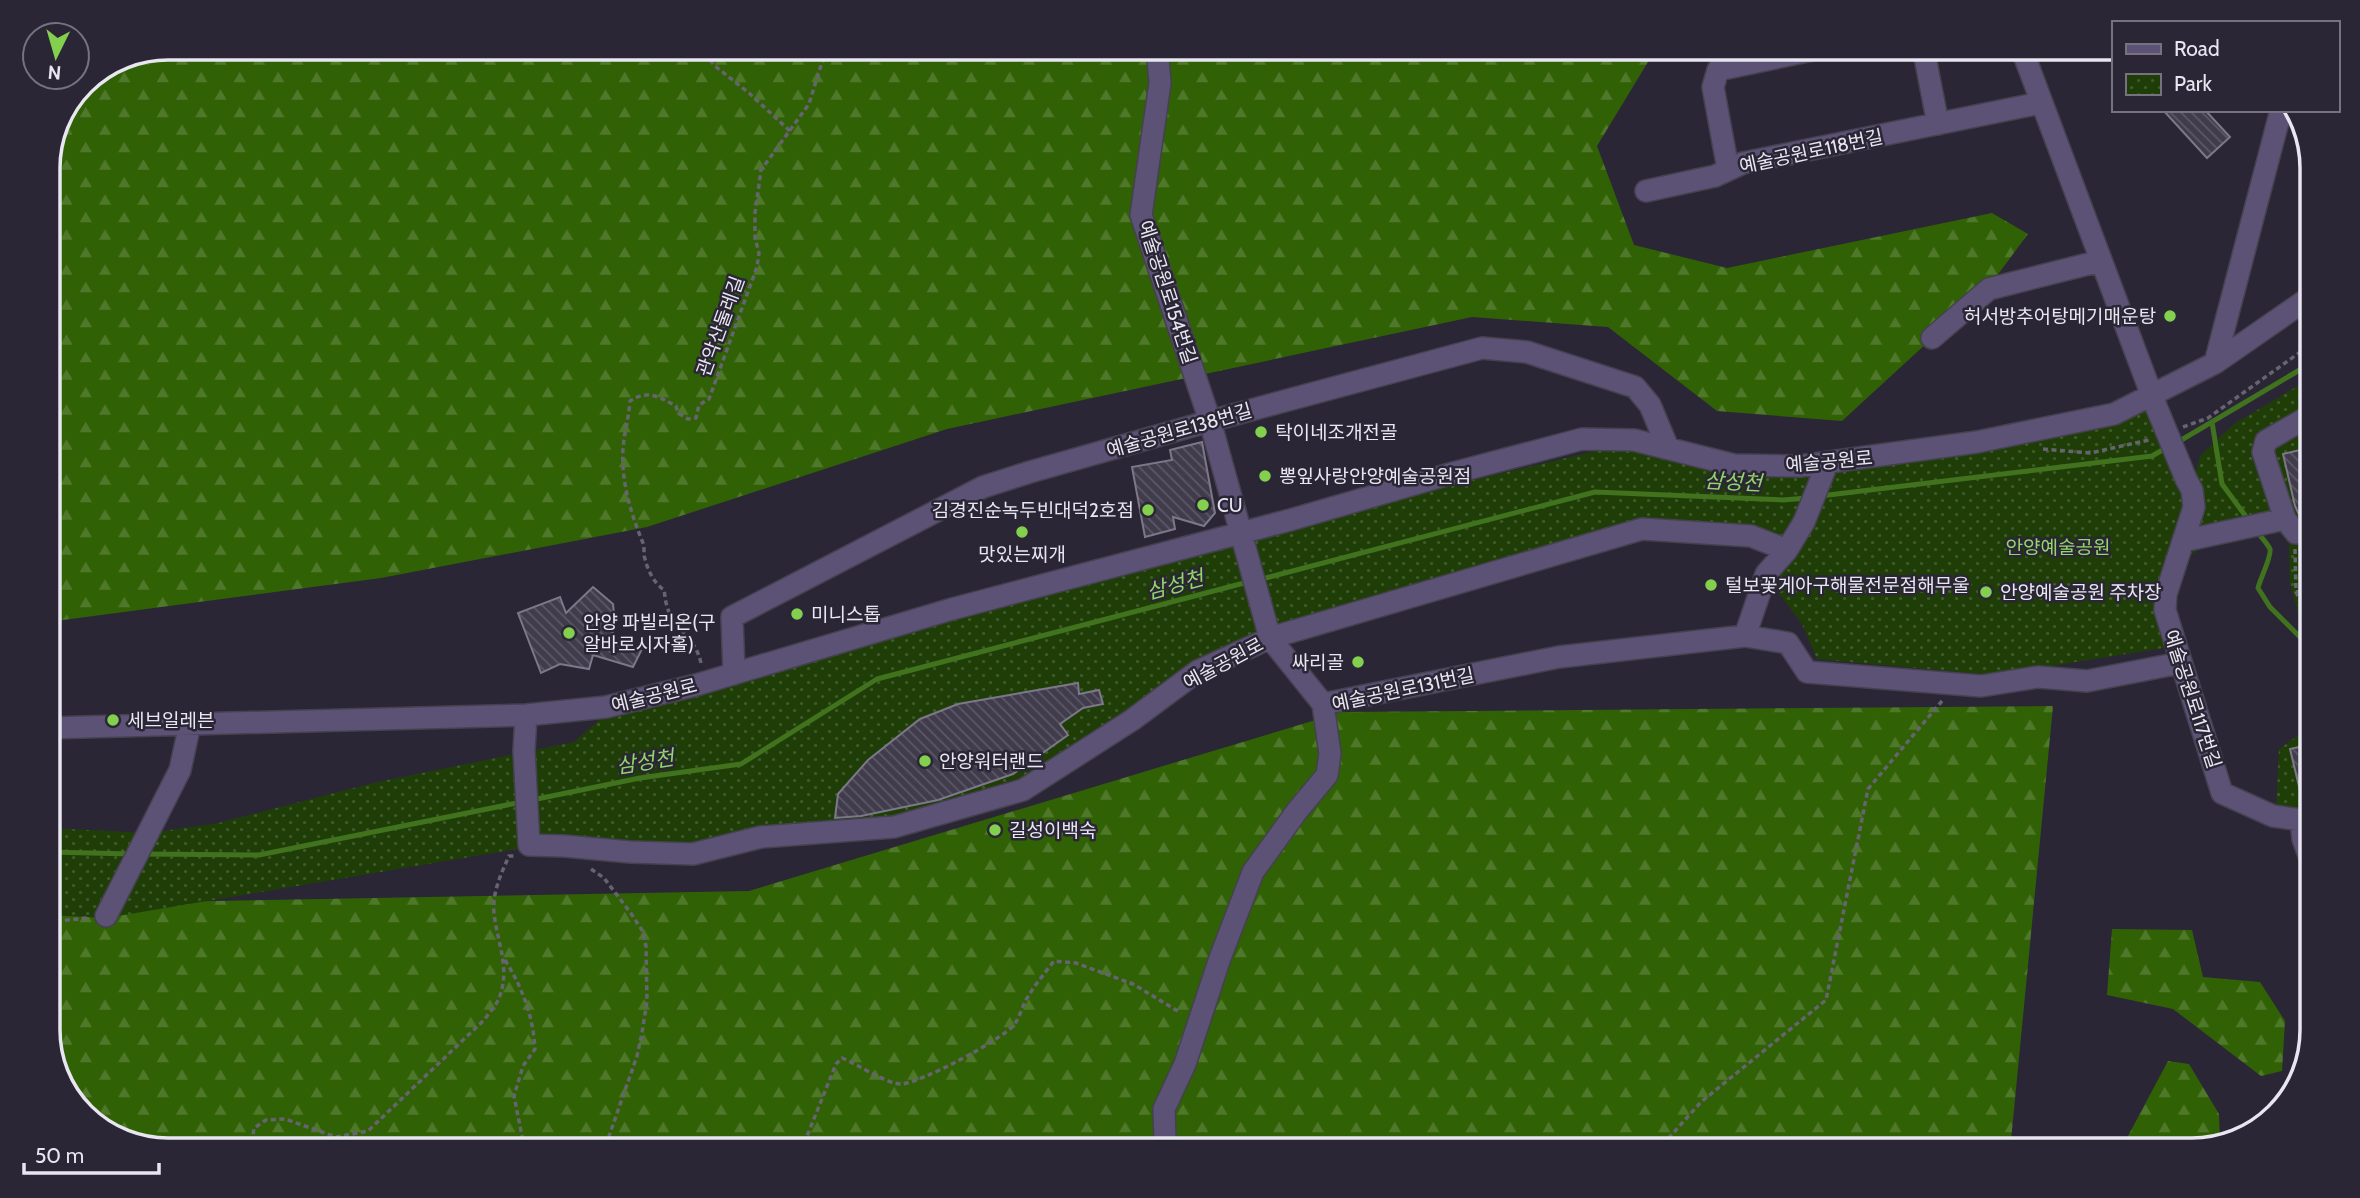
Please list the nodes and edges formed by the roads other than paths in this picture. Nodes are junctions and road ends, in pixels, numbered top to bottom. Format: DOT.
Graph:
graph roads {
  1 [pos="1158,59"];
  2 [pos="1746,59"];
  3 [pos="1925,59"];
  4 [pos="2025,59"];
  5 [pos="2040,103"];
  6 [pos="2280,112"];
  7 [pos="1938,124"];
  8 [pos="1728,169"];
  9 [pos="1646,191"];
  10 [pos="2100,261"];
  11 [pos="2300,304"];
  12 [pos="1932,338"];
  13 [pos="2215,363"];
  14 [pos="2155,404"];
  15 [pos="1210,421"];
  16 [pos="2300,421"];
  17 [pos="1668,448"];
  18 [pos="1824,471"];
  19 [pos="2298,527"];
  20 [pos="2183,541"];
  21 [pos="1243,543"];
  22 [pos="1787,550"];
  23 [pos="1268,629"];
  24 [pos="1745,636"];
  25 [pos="2180,663"];
  26 [pos="734,674"];
  27 [pos="1323,704"];
  28 [pos="526,715"];
  29 [pos="190,724"];
  30 [pos="60,728"];
  31 [pos="2300,819"];
  32 [pos="109,911"];
  33 [pos="1165,1138"];
  1 -- 15 [label="street, 예술공원로154번길"];
  2 -- 8 [label="street, 예술공원로118번길"];
  3 -- 7 [label="street"];
  4 -- 5 [label="street"];
  5 -- 7 [label="street, 예술공원로118번길"];
  5 -- 10 [label="street"];
  6 -- 13 [label="street"];
  7 -- 8 [label="street, 예술공원로118번길"];
  8 -- 9 [label="street"];
  10 -- 12 [label="street"];
  10 -- 14 [label="street"];
  11 -- 13 [label="street, 예술공원로"];
  13 -- 14 [label="street, 예술공원로"];
  14 -- 18 [label="street, 예술공원로"];
  14 -- 20 [label="street, 예술공원로117번길, bridge"];
  15 -- 17 [label="street, 예술공원로138번길"];
  15 -- 21 [label="street, 예술공원로154번길"];
  15 -- 26 [label="street, 예술공원로138번길"];
  16 -- 19 [label="street"];
  17 -- 18 [label="street, 예술공원로"];
  17 -- 21 [label="street, 예술공원로"];
  18 -- 22 [label="street"];
  19 -- 20 [label="street"];
  20 -- 25 [label="street, 예술공원로117번길"];
  21 -- 23 [label="street, 예술공원로154번길"];
  21 -- 26 [label="street, 예술공원로"];
  22 -- 23 [label="street"];
  22 -- 24 [label="street"];
  23 -- 27 [label="street"];
  23 -- 28 [label="street, 예술공원로"];
  24 -- 25 [label="street, 예술공원로131번길"];
  24 -- 27 [label="street, 예술공원로131번길"];
  25 -- 31 [label="street, 예술공원로117번길"];
  26 -- 28 [label="street, 예술공원로"];
  27 -- 33 [label="street, 예술공원로131번길"];
  28 -- 29 [label="street, 예술공원로"];
  29 -- 30 [label="street, 예술공원로"];
  29 -- 32 [label="street"];
}
